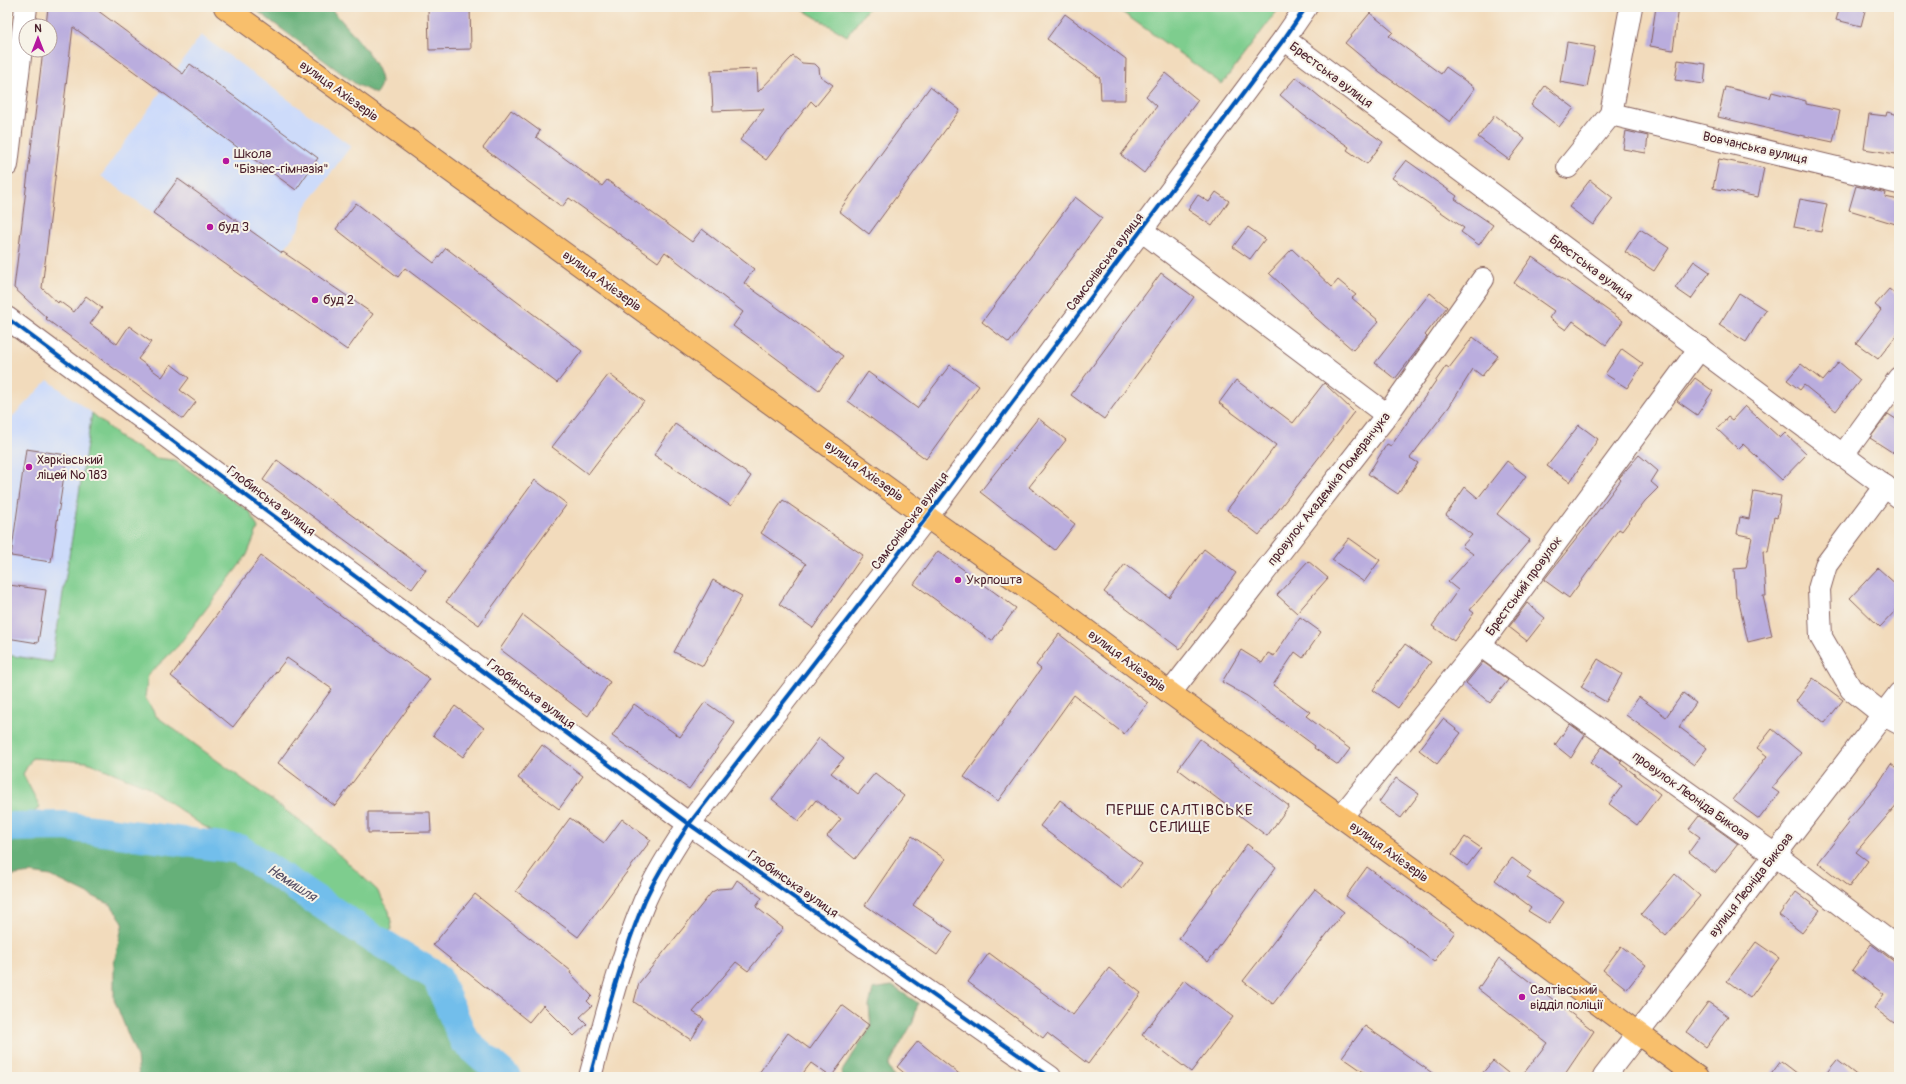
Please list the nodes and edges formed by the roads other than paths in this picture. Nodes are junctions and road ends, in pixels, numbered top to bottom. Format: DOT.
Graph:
graph roads {
  1 [pos="26,7"];
  2 [pos="225,7"];
  3 [pos="1306,7"];
  4 [pos="1631,7"];
  5 [pos="1284,39"];
  6 [pos="1611,114"];
  7 [pos="7,165"];
  8 [pos="1568,166"];
  9 [pos="1899,183"];
  10 [pos="1142,230"];
  11 [pos="1482,279"];
  12 [pos="7,318"];
  13 [pos="1700,348"];
  14 [pos="1899,378"];
  15 [pos="1387,415"];
  16 [pos="1843,455"];
  17 [pos="1892,491"];
  18 [pos="927,517"];
  19 [pos="1480,645"];
  20 [pos="1170,693"];
  21 [pos="1899,694"];
  22 [pos="1891,719"];
  23 [pos="1341,817"];
  24 [pos="689,824"];
  25 [pos="1775,855"];
  26 [pos="1899,949"];
  27 [pos="1637,1033"];
  28 [pos="590,1077"];
  29 [pos="1050,1077"];
  30 [pos="1604,1077"];
  31 [pos="1697,1077"];
  1 -- 7 [label="street"];
  2 -- 18 [label="main road, вулиця Ахієзерів"];
  3 -- 5 [label="street, Самсонівська вулиця"];
  4 -- 6 [label="street"];
  5 -- 10 [label="street, Самсонівська вулиця"];
  5 -- 13 [label="street, Брестська вулиця"];
  6 -- 8 [label="street"];
  6 -- 9 [label="street, Вовчанська вулиця"];
  10 -- 15 [label="street"];
  10 -- 18 [label="street, Самсонівська вулиця"];
  11 -- 15 [label="street, провулок Академіка Померанчука"];
  12 -- 24 [label="street, Глобинська вулиця"];
  13 -- 16 [label="street, Брестська вулиця"];
  13 -- 19 [label="street, Брестський провулок"];
  14 -- 16 [label="street"];
  15 -- 20 [label="street, провулок Академіка Померанчука"];
  16 -- 17 [label="street, Брестська вулиця"];
  17 -- 22 [label="street"];
  18 -- 20 [label="main road, вулиця Ахієзерів"];
  18 -- 24 [label="street, Самсонівська вулиця"];
  19 -- 23 [label="street, Брестський провулок"];
  19 -- 25 [label="street, провулок Леоніда Бикова"];
  20 -- 23 [label="main road, вулиця Ахієзерів"];
  21 -- 22 [label="street, вулиця Леоніда Бикова"];
  22 -- 25 [label="street, вулиця Леоніда Бикова"];
  23 -- 27 [label="main road, вулиця Ахієзерів"];
  24 -- 28 [label="street, Самсонівська вулиця"];
  24 -- 29 [label="street, Глобинська вулиця"];
  25 -- 26 [label="street, провулок Леоніда Бикова"];
  25 -- 27 [label="street, вулиця Леоніда Бикова"];
  27 -- 30 [label="street, вулиця Леоніда Бикова"];
  27 -- 31 [label="main road, вулиця Ахієзерів"];
}
